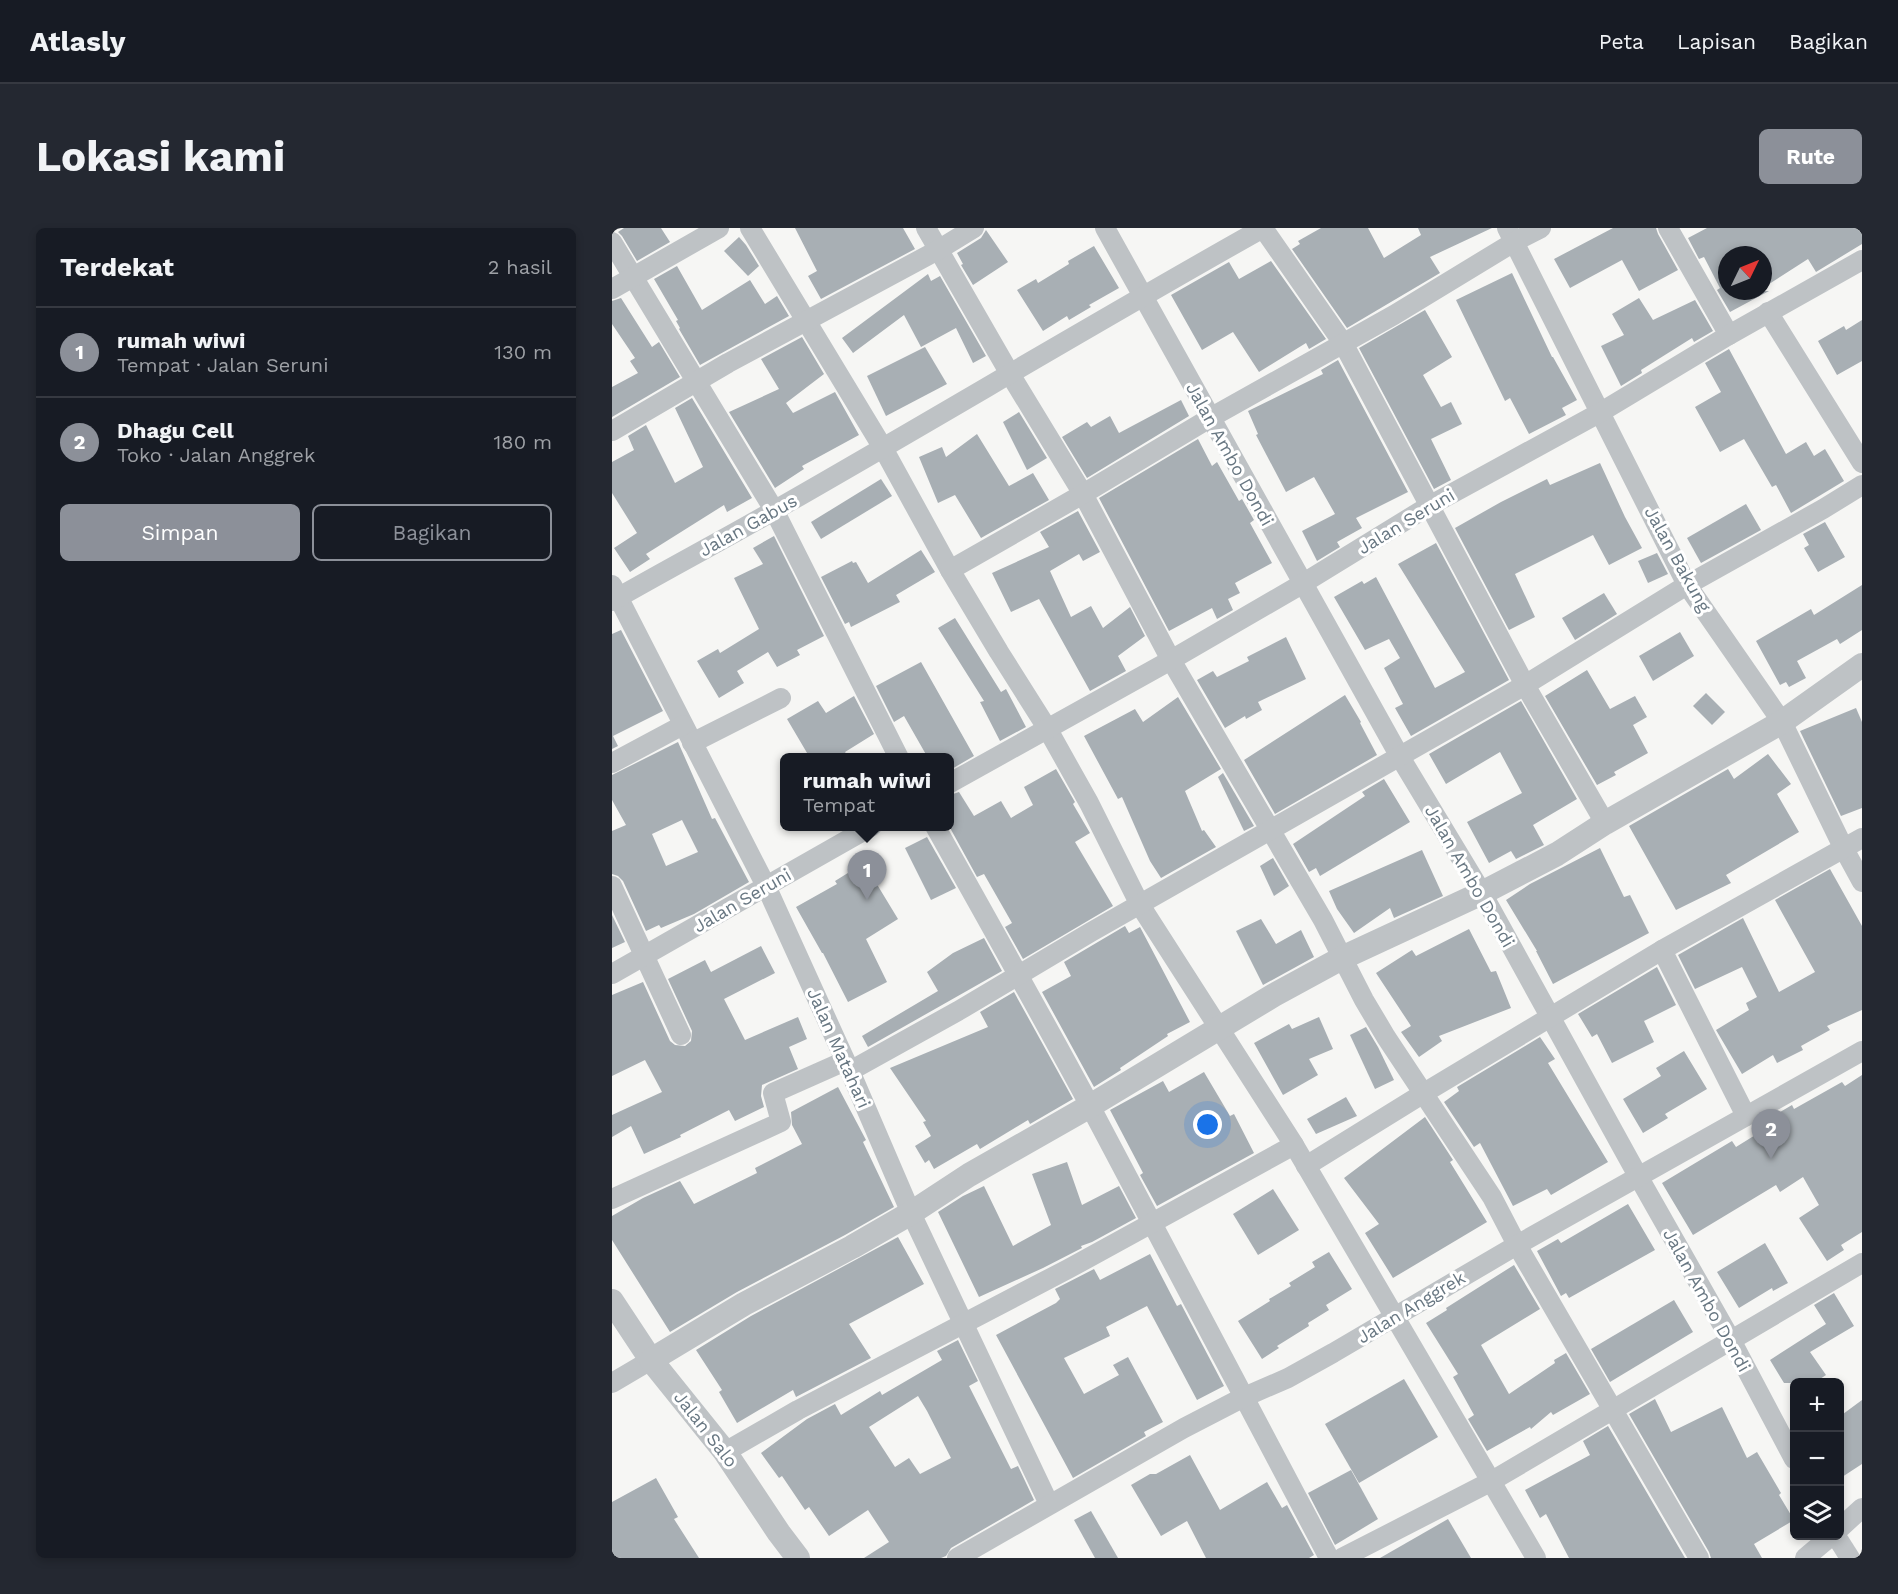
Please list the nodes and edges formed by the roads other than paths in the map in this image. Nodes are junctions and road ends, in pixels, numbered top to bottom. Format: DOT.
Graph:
graph roads {
  1 [pos="719,228"];
  2 [pos="750,228"];
  3 [pos="926,228"];
  4 [pos="974,228"];
  5 [pos="1105,228"];
  6 [pos="1263,228"];
  7 [pos="1541,228"];
  8 [pos="1668,228"];
  9 [pos="1511,235"];
  10 [pos="612,242"];
  11 [pos="938,250"];
  12 [pos="1862,260"];
  13 [pos="633,278"];
  14 [pos="612,289"];
  15 [pos="1142,296"];
  16 [pos="1768,312"];
  17 [pos="807,319"];
  18 [pos="1729,335"];
  19 [pos="1343,343"];
  20 [pos="1010,374"];
  21 [pos="696,382"];
  22 [pos="1601,412"];
  23 [pos="1209,418"];
  24 [pos="612,431"];
  25 [pos="883,448"];
  26 [pos="1862,463"];
  27 [pos="1862,485"];
  28 [pos="1083,494"];
  29 [pos="1429,506"];
  30 [pos="774,510"];
  31 [pos="950,570"];
  32 [pos="1302,584"];
  33 [pos="1687,585"];
  34 [pos="614,594"];
  35 [pos="1171,660"];
  36 [pos="1862,665"];
  37 [pos="1525,685"];
  38 [pos="782,698"];
  39 [pos="1782,722"];
  40 [pos="683,725"];
  41 [pos="1047,728"];
  42 [pos="692,743"];
  43 [pos="896,753"];
  44 [pos="1400,757"];
  45 [pos="612,763"];
  46 [pos="954,781"];
  47 [pos="1605,823"];
  48 [pos="1270,829"];
  49 [pos="863,831"];
  50 [pos="938,831"];
  51 [pos="1862,838"];
  52 [pos="1844,849"];
  53 [pos="1862,882"];
  54 [pos="612,886"];
  55 [pos="766,886"];
  56 [pos="1482,893"];
  57 [pos="1140,905"];
  58 [pos="1662,950"];
  59 [pos="645,955"];
  60 [pos="1342,958"];
  61 [pos="612,974"];
  62 [pos="1019,975"];
  63 [pos="1550,1017"];
  64 [pos="1220,1027"];
  65 [pos="681,1035"];
  66 [pos="1862,1051"];
  67 [pos="848,1066"];
  68 [pos="1424,1092"];
  69 [pos="1090,1106"];
  70 [pos="1746,1116"];
  71 [pos="1294,1145"];
  72 [pos="1306,1166"];
  73 [pos="1638,1176"];
  74 [pos="612,1198"];
  75 [pos="911,1213"];
  76 [pos="1151,1223"];
  77 [pos="1517,1245"];
  78 [pos="1862,1263"];
  79 [pos="612,1301"];
  80 [pos="1395,1317"];
  81 [pos="964,1324"];
  82 [pos="1731,1340"];
  83 [pos="651,1360"];
  84 [pos="612,1383"];
  85 [pos="1242,1398"];
  86 [pos="1612,1409"];
  87 [pos="1790,1451"];
  88 [pos="725,1452"];
  89 [pos="1490,1482"];
  90 [pos="1049,1504"];
  91 [pos="1862,1508"];
  92 [pos="1844,1524"];
  93 [pos="1826,1540"];
  94 [pos="1839,1540"];
  95 [pos="798,1558"];
  96 [pos="957,1558"];
  97 [pos="1329,1558"];
  98 [pos="1342,1558"];
  99 [pos="1536,1558"];
  100 [pos="1699,1558"];
  101 [pos="1805,1558"];
  102 [pos="1850,1558"];
  1 -- 13 [label="street"];
  2 -- 17 [label="street"];
  3 -- 11 [label="street"];
  4 -- 11 [label="street"];
  5 -- 15 [label="street, Jalan Ambo Dondi"];
  6 -- 15 [label="street, Jalan Gabus"];
  6 -- 19 [label="street"];
  7 -- 9 [label="street"];
  8 -- 18 [label="street"];
  9 -- 19 [label="street"];
  9 -- 22 [label="street, Jalan Bakung"];
  10 -- 13 [label="street"];
  11 -- 17 [label="street"];
  11 -- 20 [label="street"];
  12 -- 16 [label="street, Jalan Seruni"];
  13 -- 14 [label="street"];
  13 -- 21 [label="street"];
  15 -- 20 [label="street, Jalan Gabus"];
  15 -- 23 [label="street, Jalan Ambo Dondi"];
  16 -- 18 [label="street, Jalan Seruni"];
  16 -- 26 [label="street"];
  17 -- 21 [label="street"];
  17 -- 25 [label="street"];
  18 -- 22 [label="street, Jalan Seruni"];
  19 -- 23 [label="street"];
  19 -- 29 [label="street"];
  20 -- 25 [label="street, Jalan Gabus"];
  20 -- 28 [label="street"];
  21 -- 24 [label="street"];
  21 -- 30 [label="street"];
  22 -- 29 [label="street, Jalan Seruni"];
  22 -- 33 [label="street, Jalan Bakung"];
  23 -- 28 [label="street"];
  23 -- 32 [label="street, Jalan Ambo Dondi"];
  25 -- 30 [label="street, Jalan Gabus"];
  25 -- 31 [label="street"];
  27 -- 33 [label="street"];
  28 -- 31 [label="street"];
  28 -- 35 [label="street"];
  29 -- 32 [label="street, Jalan Seruni"];
  29 -- 37 [label="street"];
  30 -- 34 [label="street, Jalan Gabus"];
  30 -- 43 [label="street"];
  31 -- 41 [label="street"];
  32 -- 35 [label="street, Jalan Seruni"];
  32 -- 44 [label="street, Jalan Ambo Dondi"];
  33 -- 37 [label="street"];
  33 -- 39 [label="street, Jalan Bakung"];
  34 -- 40 [label="street, Jalan Matahari"];
  35 -- 41 [label="street, Jalan Seruni"];
  35 -- 48 [label="street"];
  36 -- 39 [label="street"];
  37 -- 44 [label="street"];
  37 -- 47 [label="street"];
  38 -- 42 [label="street"];
  39 -- 47 [label="street"];
  39 -- 52 [label="street, Jalan Bakung"];
  40 -- 42 [label="street, Jalan Matahari"];
  40 -- 45 [label="street"];
  41 -- 46 [label="street, Jalan Seruni"];
  41 -- 57 [label="street"];
  42 -- 55 [label="street, Jalan Matahari"];
  44 -- 48 [label="street"];
  44 -- 56 [label="street, Jalan Ambo Dondi"];
  47 -- 56 [label="street"];
  48 -- 57 [label="street"];
  48 -- 60 [label="street"];
  49 -- 55 [label="street, Jalan Seruni"];
  50 -- 62 [label="street"];
  51 -- 52 [label="street"];
  52 -- 53 [label="street, Jalan Bakung"];
  52 -- 58 [label="street"];
  54 -- 59 [label="street"];
  55 -- 59 [label="street, Jalan Seruni"];
  55 -- 67 [label="street, Jalan Matahari"];
  56 -- 60 [label="street"];
  56 -- 63 [label="street, Jalan Ambo Dondi"];
  57 -- 62 [label="street"];
  57 -- 64 [label="street"];
  58 -- 63 [label="street"];
  58 -- 70 [label="street"];
  59 -- 61 [label="street, Jalan Seruni"];
  59 -- 65 [label="street"];
  60 -- 64 [label="street"];
  60 -- 68 [label="street"];
  62 -- 67 [label="street"];
  62 -- 69 [label="street"];
  63 -- 68 [label="street"];
  63 -- 73 [label="street, Jalan Ambo Dondi"];
  64 -- 69 [label="street"];
  64 -- 71 [label="street"];
  66 -- 70 [label="street, Jalan Anggrek"];
  67 -- 74 [label="street"];
  67 -- 75 [label="street, Jalan Matahari"];
  68 -- 72 [label="street"];
  68 -- 77 [label="street"];
  69 -- 75 [label="street"];
  69 -- 76 [label="street"];
  70 -- 73 [label="street, Jalan Anggrek"];
  71 -- 72 [label="street"];
  71 -- 76 [label="street"];
  72 -- 80 [label="street"];
  73 -- 77 [label="street, Jalan Anggrek"];
  73 -- 82 [label="street, Jalan Ambo Dondi"];
  75 -- 81 [label="street, Jalan Matahari"];
  75 -- 83 [label="street"];
  76 -- 81 [label="street"];
  76 -- 85 [label="street"];
  77 -- 80 [label="street, Jalan Anggrek"];
  77 -- 86 [label="street"];
  78 -- 82 [label="street"];
  79 -- 83 [label="street, Jalan Salo"];
  80 -- 85 [label="street, Jalan Anggrek"];
  80 -- 89 [label="street"];
  81 -- 88 [label="street"];
  81 -- 90 [label="street, Jalan Matahari"];
  82 -- 86 [label="street"];
  82 -- 87 [label="street, Jalan Ambo Dondi"];
  83 -- 84 [label="street"];
  83 -- 88 [label="street, Jalan Salo"];
  85 -- 90 [label="street, Jalan Anggrek"];
  85 -- 97 [label="street"];
  86 -- 89 [label="street"];
  86 -- 100 [label="street"];
  88 -- 95 [label="street, Jalan Salo"];
  89 -- 98 [label="street"];
  89 -- 99 [label="street"];
  90 -- 96 [label="street, Jalan Anggrek"];
  91 -- 92 [label="street"];
  93 -- 101 [label="street"];
  94 -- 102 [label="street"];
}
